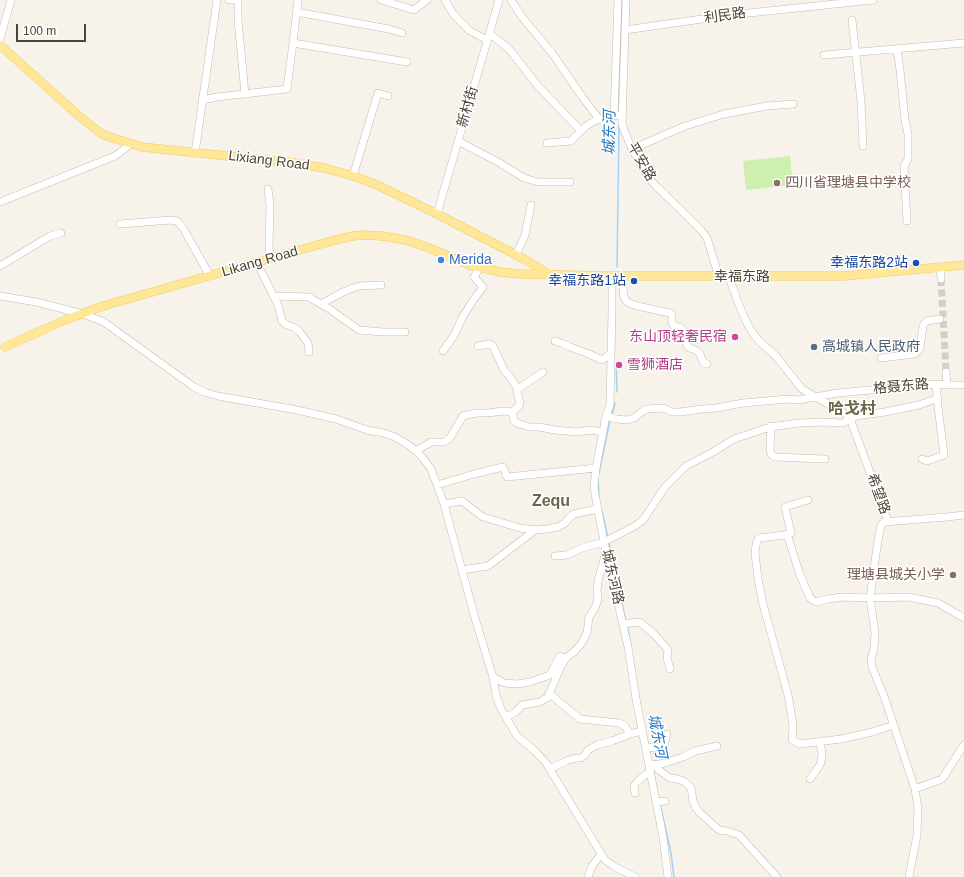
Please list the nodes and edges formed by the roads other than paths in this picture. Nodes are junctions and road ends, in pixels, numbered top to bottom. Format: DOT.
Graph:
graph roads {
  1 [pos="11,0"];
  2 [pos="217,0"];
  3 [pos="228,0"];
  4 [pos="232,0"];
  5 [pos="238,0"];
  6 [pos="298,0"];
  7 [pos="380,0"];
  8 [pos="427,0"];
  9 [pos="445,0"];
  10 [pos="499,0"];
  11 [pos="511,0"];
  12 [pos="618,0"];
  13 [pos="626,0"];
  14 [pos="871,0"];
  15 [pos="296,12"];
  16 [pos="852,20"];
  17 [pos="626,30"];
  18 [pos="402,33"];
  19 [pos="489,33"];
  20 [pos="0,39"];
  21 [pos="487,40"];
  22 [pos="294,43"];
  23 [pos="964,44"];
  24 [pos="0,45"];
  25 [pos="897,49"];
  26 [pos="856,52"];
  27 [pos="824,55"];
  28 [pos="407,62"];
  29 [pos="245,94"];
  30 [pos="388,96"];
  31 [pos="202,100"];
  32 [pos="793,104"];
  33 [pos="619,115"];
  34 [pos="599,119"];
  35 [pos="581,131"];
  36 [pos="458,141"];
  37 [pos="547,143"];
  38 [pos="131,144"];
  39 [pos="863,146"];
  40 [pos="632,149"];
  41 [pos="195,153"];
  42 [pos="353,176"];
  43 [pos="570,182"];
  44 [pos="268,189"];
  45 [pos="0,201"];
  46 [pos="531,205"];
  47 [pos="437,214"];
  48 [pos="907,220"];
  49 [pos="120,224"];
  50 [pos="61,232"];
  51 [pos="516,255"];
  52 [pos="271,258"];
  53 [pos="524,259"];
  54 [pos="257,263"];
  55 [pos="964,265"];
  56 [pos="0,266"];
  57 [pos="940,267"];
  58 [pos="480,268"];
  59 [pos="520,274"];
  60 [pos="550,275"];
  61 [pos="210,276"];
  62 [pos="612,276"];
  63 [pos="623,276"];
  64 [pos="719,277"];
  65 [pos="729,277"];
  66 [pos="941,279"];
  67 [pos="381,285"];
  68 [pos="0,296"];
  69 [pos="273,296"];
  70 [pos="321,304"];
  71 [pos="83,314"];
  72 [pos="940,319"];
  73 [pos="405,332"];
  74 [pos="555,342"];
  75 [pos="478,346"];
  76 [pos="3,348"];
  77 [pos="309,352"];
  78 [pos="443,352"];
  79 [pos="611,353"];
  80 [pos="881,358"];
  81 [pos="707,364"];
  82 [pos="543,372"];
  83 [pos="946,372"];
  84 [pos="936,384"];
  85 [pos="964,384"];
  86 [pos="947,385"];
  87 [pos="518,389"];
  88 [pos="815,397"];
  89 [pos="938,398"];
  90 [pos="512,412"];
  91 [pos="609,417"];
  92 [pos="851,418"];
  93 [pos="771,426"];
  94 [pos="603,432"];
  95 [pos="416,451"];
  96 [pos="922,459"];
  97 [pos="825,460"];
  98 [pos="596,468"];
  99 [pos="438,485"];
  100 [pos="808,500"];
  101 [pos="444,504"];
  102 [pos="597,509"];
  103 [pos="964,515"];
  104 [pos="888,521"];
  105 [pos="534,530"];
  106 [pos="787,536"];
  107 [pos="608,540"];
  108 [pos="606,552"];
  109 [pos="555,556"];
  110 [pos="462,570"];
  111 [pos="870,598"];
  112 [pos="964,618"];
  113 [pos="626,624"];
  114 [pos="566,658"];
  115 [pos="670,669"];
  116 [pos="493,677"];
  117 [pos="549,693"];
  118 [pos="506,716"];
  119 [pos="894,725"];
  120 [pos="642,731"];
  121 [pos="630,734"];
  122 [pos="667,734"];
  123 [pos="820,742"];
  124 [pos="964,745"];
  125 [pos="717,746"];
  126 [pos="648,748"];
  127 [pos="652,764"];
  128 [pos="550,769"];
  129 [pos="650,772"];
  130 [pos="810,779"];
  131 [pos="915,789"];
  132 [pos="635,793"];
  133 [pos="665,801"];
  134 [pos="656,802"];
  135 [pos="601,854"];
  136 [pos="588,877"];
  137 [pos="635,877"];
  138 [pos="668,877"];
  139 [pos="777,877"];
  140 [pos="909,877"];
  1 -- 20 [label="street"];
  2 -- 31 [label="street"];
  3 -- 4 [label="street"];
  5 -- 29 [label="street"];
  6 -- 15 [label="street"];
  7 -- 8 [label="street"];
  9 -- 21 [label="street"];
  10 -- 19 [label="street, 新村街"];
  11 -- 34 [label="street"];
  12 -- 33 [label="street"];
  13 -- 17 [label="street, 平安路"];
  14 -- 17 [label="street, 利民路"];
  15 -- 18 [label="street"];
  15 -- 22 [label="street"];
  16 -- 26 [label="street"];
  17 -- 33 [label="street, 平安路"];
  19 -- 21 [label="street, 新村街"];
  19 -- 35 [label="street"];
  21 -- 36 [label="street, 新村街"];
  22 -- 28 [label="street"];
  22 -- 29 [label="street"];
  23 -- 25 [label="street"];
  24 -- 38 [label="main road, Lixiang Road"];
  25 -- 26 [label="street"];
  25 -- 48 [label="street"];
  26 -- 27 [label="street"];
  26 -- 39 [label="street"];
  29 -- 31 [label="street"];
  30 -- 42 [label="street"];
  31 -- 41 [label="street"];
  32 -- 40 [label="street"];
  33 -- 34 [label="street"];
  33 -- 40 [label="street, 平安路"];
  34 -- 35 [label="street"];
  35 -- 37 [label="street"];
  36 -- 43 [label="street"];
  36 -- 47 [label="street, 新村街"];
  38 -- 41 [label="main road, Lixiang Road"];
  38 -- 45 [label="street"];
  40 -- 64 [label="street, 平安路"];
  41 -- 42 [label="main road, Lixiang Road"];
  42 -- 47 [label="main road, Lixiang Road"];
  44 -- 52 [label="street"];
  46 -- 51 [label="street"];
  47 -- 51 [label="main road, Lixiang Road"];
  49 -- 61 [label="street"];
  50 -- 56 [label="street"];
  51 -- 53 [label="main road, Lixiang Road"];
  52 -- 54 [label="main road, Likang Road"];
  52 -- 58 [label="main road, Likang Road"];
  53 -- 59 [label="main road"];
  53 -- 60 [label="main road, Lixiang Road"];
  54 -- 61 [label="main road, Likang Road"];
  54 -- 69 [label="street"];
  55 -- 57 [label="main road, 幸福东路"];
  57 -- 65 [label="main road, 幸福东路"];
  57 -- 66 [label="street"];
  58 -- 59 [label="main road, Likang Road"];
  58 -- 78 [label="street"];
  59 -- 60 [label="main road, 幸福东路"];
  60 -- 62 [label="main road, 幸福东路"];
  61 -- 71 [label="main road, Likang Road"];
  62 -- 63 [label="main road, 幸福东路"];
  62 -- 79 [label="street, 城东河路"];
  63 -- 64 [label="main road, 幸福东路"];
  63 -- 81 [label="street"];
  64 -- 65 [label="main road, 幸福东路"];
  65 -- 88 [label="street"];
  67 -- 70 [label="street"];
  68 -- 71 [label="street"];
  69 -- 70 [label="street"];
  69 -- 77 [label="street"];
  70 -- 73 [label="street"];
  71 -- 76 [label="main road, Likang Road"];
  71 -- 95 [label="street"];
  72 -- 80 [label="street"];
  74 -- 79 [label="street"];
  75 -- 87 [label="street"];
  79 -- 91 [label="street, 城东河路"];
  82 -- 87 [label="street"];
  83 -- 86 [label="street"];
  84 -- 86 [label="street, 格聂东路"];
  84 -- 88 [label="street, 格聂东路"];
  84 -- 89 [label="street"];
  85 -- 86 [label="street, 格聂东路"];
  87 -- 90 [label="street"];
  88 -- 91 [label="street, 格聂东路"];
  88 -- 92 [label="street"];
  89 -- 92 [label="street"];
  89 -- 96 [label="street"];
  90 -- 94 [label="street"];
  90 -- 95 [label="street"];
  91 -- 94 [label="street, 城东河路"];
  92 -- 93 [label="street"];
  92 -- 104 [label="street, 希望路"];
  93 -- 97 [label="street"];
  93 -- 107 [label="street"];
  94 -- 98 [label="street, 城东河路"];
  95 -- 99 [label="street"];
  98 -- 99 [label="street"];
  98 -- 102 [label="street, 城东河路"];
  99 -- 101 [label="street"];
  100 -- 106 [label="street"];
  101 -- 105 [label="street"];
  101 -- 110 [label="street"];
  102 -- 105 [label="street"];
  102 -- 107 [label="street, 城东河路"];
  103 -- 104 [label="street, 希望路"];
  104 -- 111 [label="street"];
  105 -- 110 [label="street"];
  106 -- 111 [label="street"];
  106 -- 123 [label="street"];
  107 -- 108 [label="street, 城东河路"];
  107 -- 109 [label="street"];
  108 -- 113 [label="street, 城东河路"];
  108 -- 114 [label="street"];
  110 -- 116 [label="street"];
  111 -- 112 [label="street"];
  111 -- 119 [label="street"];
  113 -- 115 [label="street"];
  113 -- 120 [label="street, 城东河路"];
  114 -- 116 [label="street"];
  114 -- 117 [label="street"];
  116 -- 118 [label="street"];
  117 -- 118 [label="street"];
  117 -- 121 [label="street"];
  118 -- 128 [label="street"];
  119 -- 123 [label="street"];
  119 -- 131 [label="street"];
  120 -- 121 [label="street"];
  120 -- 126 [label="street, 城东河路"];
  121 -- 128 [label="street"];
  122 -- 126 [label="street"];
  123 -- 130 [label="street"];
  124 -- 131 [label="street"];
  125 -- 127 [label="street"];
  126 -- 127 [label="street, 城东河路"];
  127 -- 129 [label="street, 城东河路"];
  127 -- 139 [label="street"];
  128 -- 135 [label="street"];
  129 -- 132 [label="street"];
  129 -- 134 [label="street, 城东河路"];
  131 -- 140 [label="street"];
  133 -- 134 [label="street"];
  134 -- 138 [label="street, 城东河路"];
  135 -- 136 [label="street"];
  135 -- 137 [label="street"];
}
